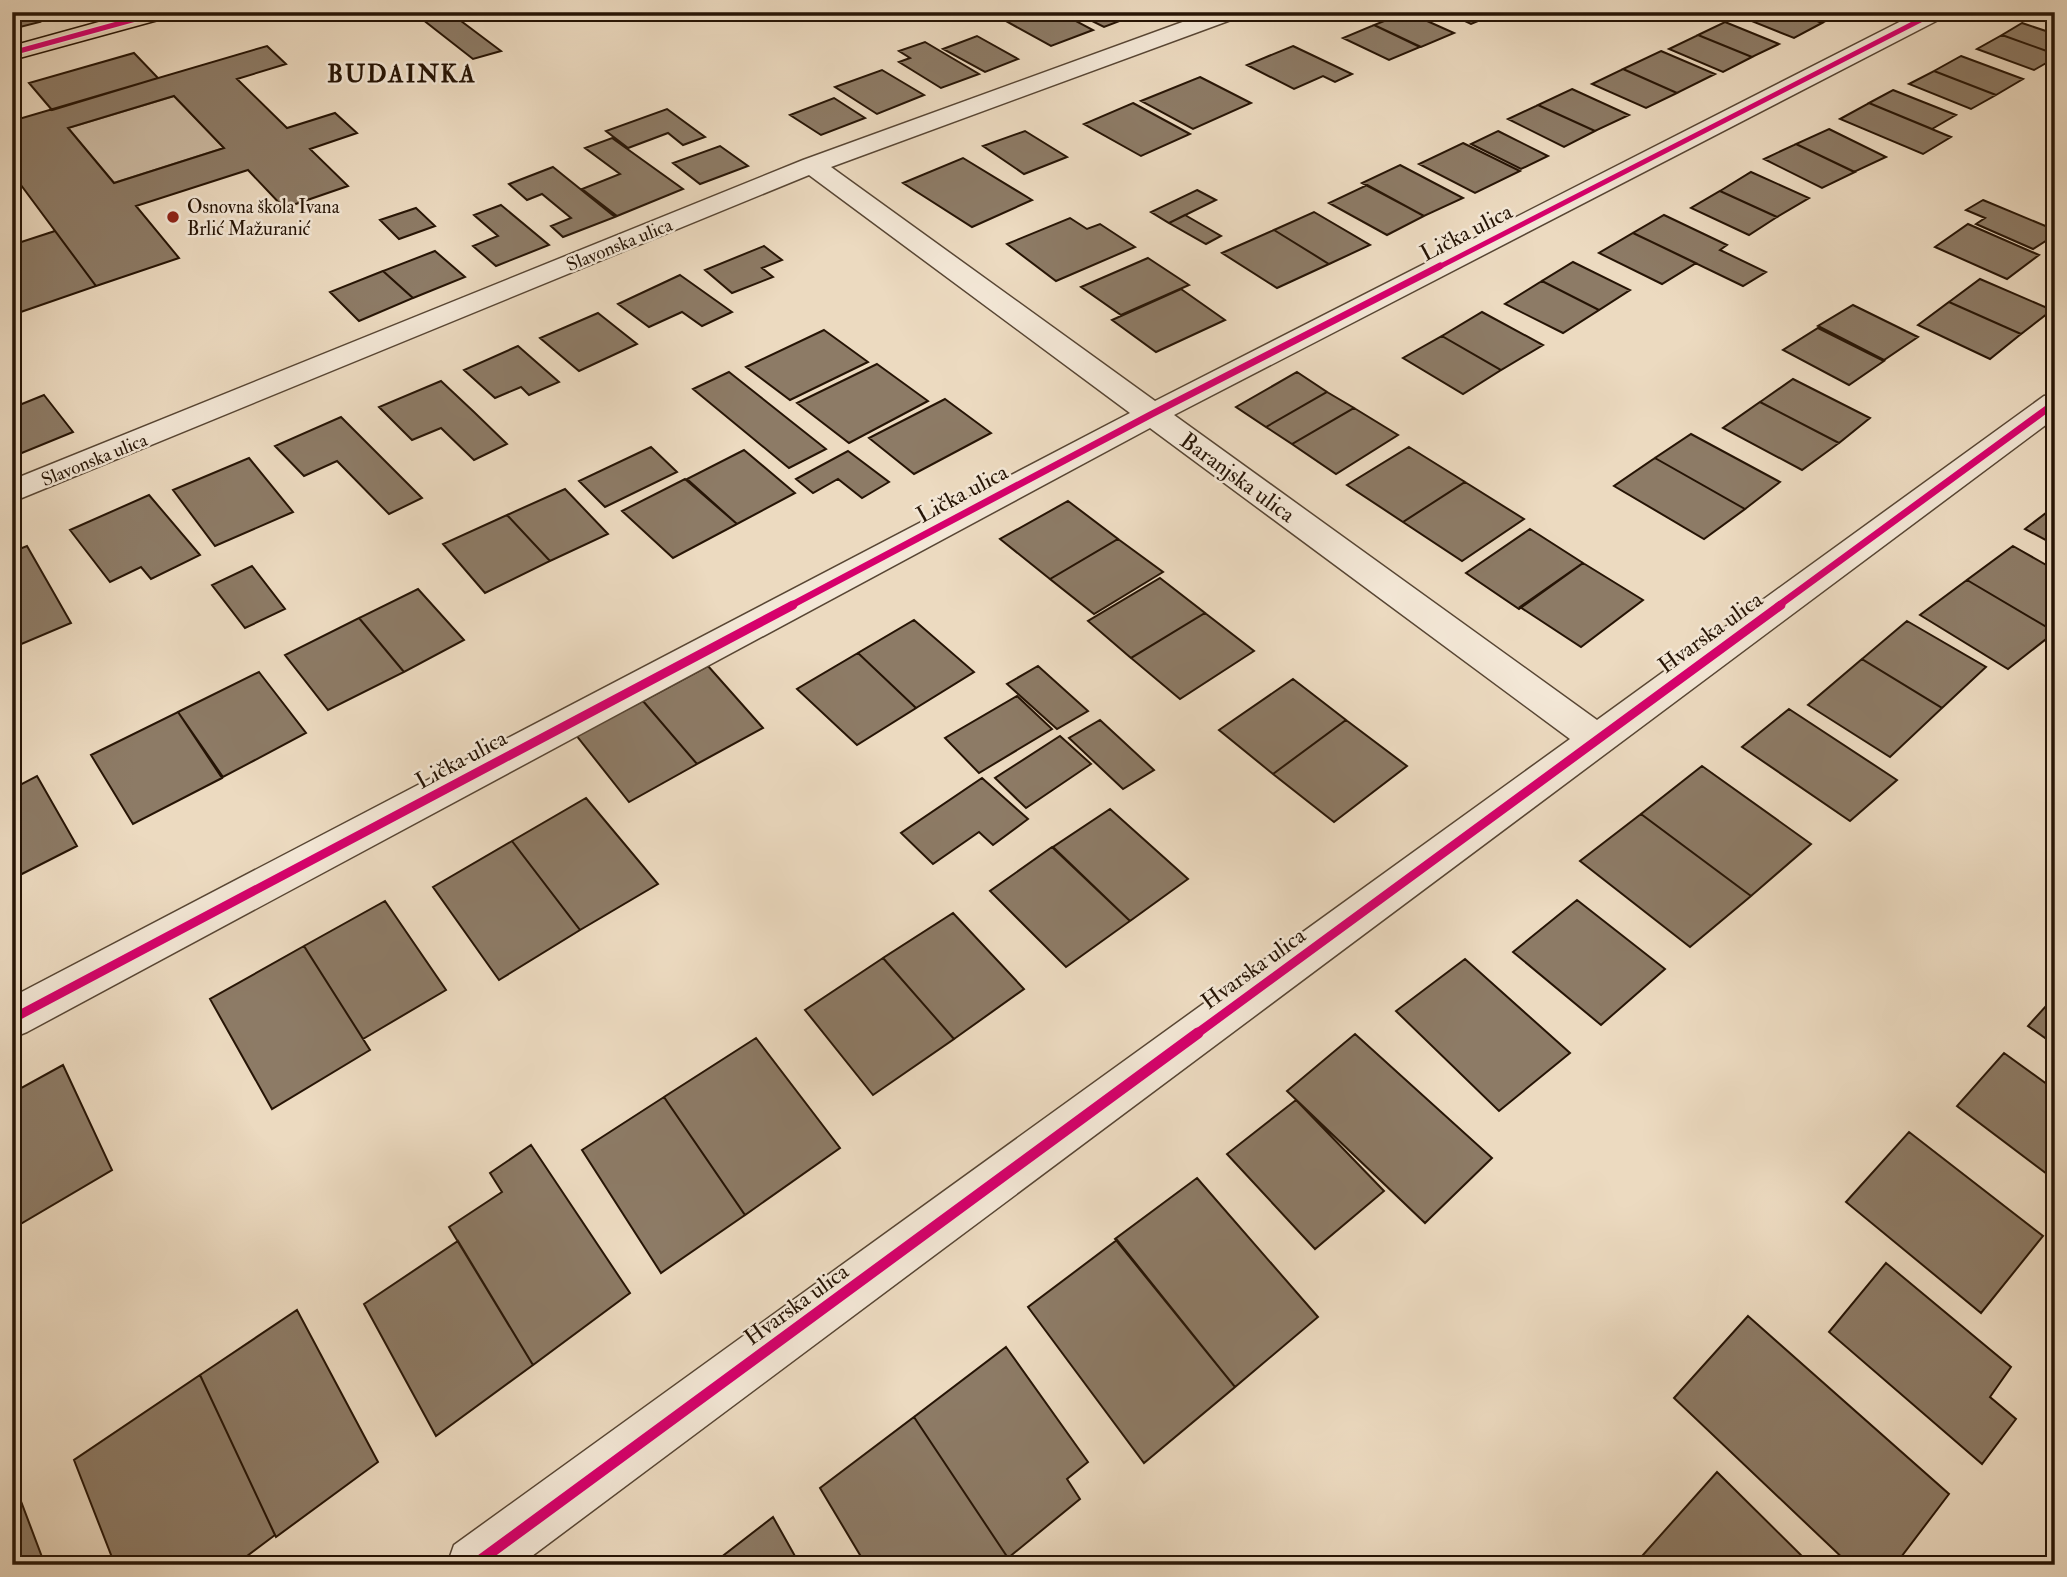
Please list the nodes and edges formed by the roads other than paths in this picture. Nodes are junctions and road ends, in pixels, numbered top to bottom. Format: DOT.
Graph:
graph roads {
  1 [pos="161,12"];
  2 [pos="1231,12"];
  3 [pos="1936,12"];
  4 [pos="12,53"];
  5 [pos="812,165"];
  6 [pos="2055,403"];
  7 [pos="1152,414"];
  8 [pos="12,492"];
  9 [pos="1596,739"];
  10 [pos="12,1019"];
  11 [pos="474,1565"];
  1 -- 4 [label="main road"];
  2 -- 5 [label="street, Slavonska ulica"];
  3 -- 7 [label="street, Lička ulica"];
  5 -- 7 [label="street, Baranjska ulica"];
  5 -- 8 [label="street, Slavonska ulica"];
  6 -- 9 [label="street, Hvarska ulica"];
  7 -- 9 [label="street, Baranjska ulica"];
  7 -- 10 [label="street, Lička ulica"];
  9 -- 11 [label="street, Hvarska ulica"];
}
